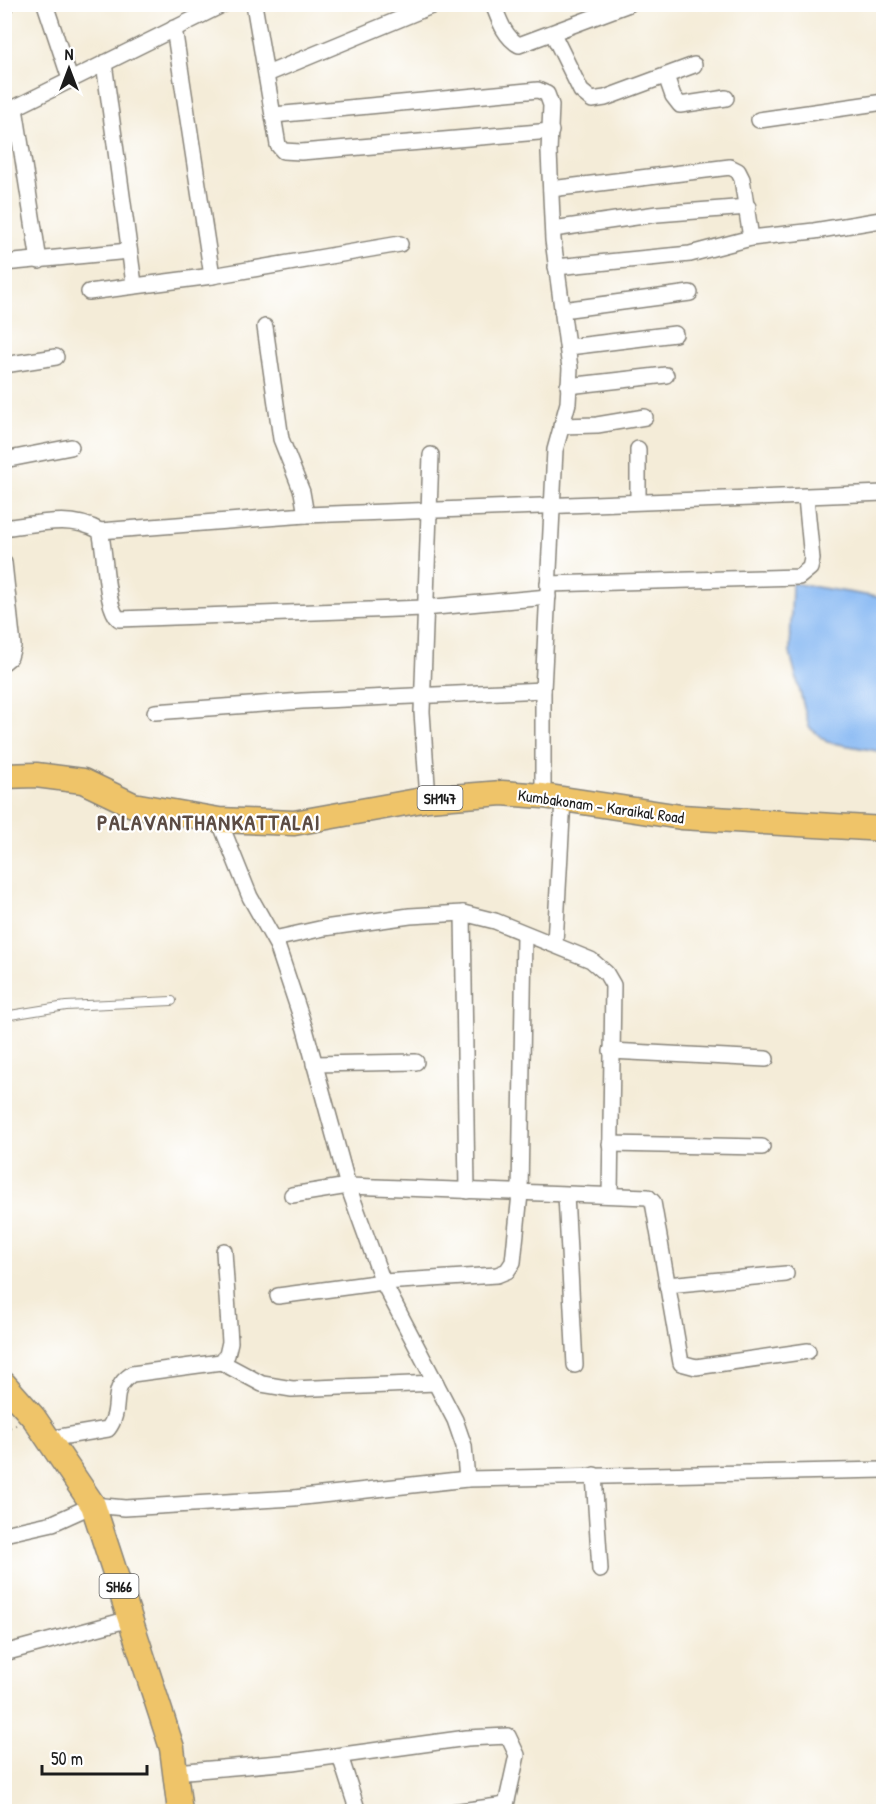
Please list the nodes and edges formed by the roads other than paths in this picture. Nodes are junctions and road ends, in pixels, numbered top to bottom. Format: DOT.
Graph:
graph roads {
  1 [pos="45,4"];
  2 [pos="224,4"];
  3 [pos="255,4"];
  4 [pos="436,4"];
  5 [pos="493,4"];
  6 [pos="629,4"];
  7 [pos="174,28"];
  8 [pos="553,34"];
  9 [pos="104,63"];
  10 [pos="694,65"];
  11 [pos="267,74"];
  12 [pos="666,76"];
  13 [pos="70,80"];
  14 [pos="726,98"];
  15 [pos="884,102"];
  16 [pos="10,111"];
  17 [pos="274,115"];
  18 [pos="759,120"];
  19 [pos="551,131"];
  20 [pos="551,189"];
  21 [pos="748,207"];
  22 [pos="881,220"];
  23 [pos="553,229"];
  24 [pos="751,238"];
  25 [pos="400,244"];
  26 [pos="129,250"];
  27 [pos="39,261"];
  28 [pos="4,262"];
  29 [pos="556,267"];
  30 [pos="212,276"];
  31 [pos="134,284"];
  32 [pos="89,292"];
  33 [pos="690,293"];
  34 [pos="562,310"];
  35 [pos="265,327"];
  36 [pos="675,334"];
  37 [pos="569,347"];
  38 [pos="56,357"];
  39 [pos="4,365"];
  40 [pos="666,375"];
  41 [pos="568,386"];
  42 [pos="645,417"];
  43 [pos="561,426"];
  44 [pos="71,447"];
  45 [pos="638,449"];
  46 [pos="431,455"];
  47 [pos="4,460"];
  48 [pos="884,493"];
  49 [pos="806,498"];
  50 [pos="638,500"];
  51 [pos="552,504"];
  52 [pos="430,510"];
  53 [pos="306,515"];
  54 [pos="4,528"];
  55 [pos="100,531"];
  56 [pos="4,563"];
  57 [pos="5,571"];
  58 [pos="548,591"];
  59 [pos="424,608"];
  60 [pos="4,662"];
  61 [pos="543,690"];
  62 [pos="422,694"];
  63 [pos="155,712"];
  64 [pos="4,776"];
  65 [pos="553,798"];
  66 [pos="428,799"];
  67 [pos="219,820"];
  68 [pos="884,830"];
  69 [pos="463,914"];
  70 [pos="524,934"];
  71 [pos="274,939"];
  72 [pos="555,943"];
  73 [pos="172,1001"];
  74 [pos="4,1016"];
  75 [pos="611,1051"];
  76 [pos="766,1059"];
  77 [pos="416,1062"];
  78 [pos="314,1064"];
  79 [pos="610,1144"];
  80 [pos="762,1147"];
  81 [pos="348,1186"];
  82 [pos="467,1191"];
  83 [pos="520,1194"];
  84 [pos="292,1195"];
  85 [pos="566,1195"];
  86 [pos="610,1195"];
  87 [pos="224,1251"];
  88 [pos="786,1274"];
  89 [pos="383,1282"];
  90 [pos="667,1285"];
  91 [pos="278,1296"];
  92 [pos="808,1351"];
  93 [pos="221,1362"];
  94 [pos="575,1365"];
  95 [pos="436,1383"];
  96 [pos="4,1384"];
  97 [pos="48,1439"];
  98 [pos="884,1470"];
  99 [pos="594,1475"];
  100 [pos="467,1479"];
  101 [pos="93,1505"];
  102 [pos="4,1534"];
  103 [pos="600,1570"];
  104 [pos="130,1619"];
  105 [pos="4,1653"];
  106 [pos="340,1756"];
  107 [pos="175,1772"];
  108 [pos="180,1812"];
  109 [pos="358,1812"];
  110 [pos="452,1812"];
  1 -- 13 [label="street"];
  2 -- 7 [label="street"];
  3 -- 11 [label="street"];
  4 -- 11 [label="street"];
  5 -- 8 [label="street"];
  6 -- 8 [label="street"];
  7 -- 9 [label="street"];
  7 -- 30 [label="street"];
  8 -- 12 [label="street"];
  9 -- 13 [label="street"];
  9 -- 26 [label="street"];
  10 -- 12 [label="street"];
  11 -- 17 [label="street"];
  12 -- 14 [label="street"];
  13 -- 16 [label="street"];
  15 -- 18 [label="street"];
  16 -- 27 [label="street"];
  17 -- 19 [label="street"];
  17 -- 19 [label="street"];
  19 -- 20 [label="street"];
  20 -- 21 [label="street"];
  20 -- 23 [label="street"];
  21 -- 23 [label="street"];
  21 -- 24 [label="street"];
  22 -- 24 [label="street"];
  23 -- 29 [label="street"];
  24 -- 29 [label="street"];
  25 -- 30 [label="street"];
  26 -- 27 [label="street"];
  26 -- 31 [label="street"];
  27 -- 28 [label="street"];
  29 -- 34 [label="street"];
  30 -- 31 [label="street"];
  31 -- 32 [label="street"];
  33 -- 34 [label="street"];
  34 -- 37 [label="street"];
  35 -- 53 [label="street"];
  36 -- 37 [label="street"];
  37 -- 41 [label="street"];
  38 -- 39 [label="street"];
  40 -- 41 [label="street"];
  41 -- 43 [label="street"];
  42 -- 43 [label="street"];
  43 -- 51 [label="street"];
  44 -- 47 [label="street"];
  45 -- 50 [label="street"];
  46 -- 52 [label="street"];
  48 -- 49 [label="street"];
  49 -- 50 [label="street"];
  49 -- 58 [label="street"];
  50 -- 51 [label="street"];
  51 -- 52 [label="street"];
  51 -- 58 [label="street"];
  52 -- 53 [label="street"];
  52 -- 59 [label="street"];
  53 -- 55 [label="street"];
  54 -- 55 [label="street"];
  55 -- 59 [label="street"];
  56 -- 57 [label="street"];
  57 -- 60 [label="street"];
  58 -- 59 [label="street"];
  58 -- 61 [label="street"];
  59 -- 62 [label="street"];
  61 -- 62 [label="street"];
  61 -- 65 [label="street"];
  62 -- 63 [label="street"];
  62 -- 66 [label="street"];
  64 -- 67 [label="main road, Kumbakonam - Karaikal Road / SH147"];
  65 -- 66 [label="main road, Kumbakonam - Karaikal Road / SH147"];
  65 -- 68 [label="main road, Kumbakonam - Karaikal Road / SH147"];
  65 -- 72 [label="street"];
  66 -- 67 [label="main road, Kumbakonam - Karaikal Road / SH147"];
  67 -- 71 [label="street"];
  69 -- 70 [label="street"];
  69 -- 71 [label="street"];
  69 -- 82 [label="street"];
  70 -- 72 [label="street"];
  70 -- 83 [label="street"];
  71 -- 78 [label="street"];
  72 -- 75 [label="street"];
  73 -- 74 [label="lane"];
  75 -- 76 [label="street"];
  75 -- 79 [label="street"];
  77 -- 78 [label="street"];
  78 -- 81 [label="street"];
  79 -- 80 [label="street"];
  79 -- 86 [label="street"];
  81 -- 82 [label="street"];
  81 -- 84 [label="street"];
  81 -- 89 [label="street"];
  82 -- 83 [label="street"];
  83 -- 85 [label="street"];
  83 -- 89 [label="street"];
  85 -- 86 [label="street"];
  85 -- 94 [label="street"];
  86 -- 90 [label="street"];
  87 -- 93 [label="street"];
  88 -- 90 [label="street"];
  89 -- 91 [label="street"];
  89 -- 95 [label="street"];
  90 -- 92 [label="street"];
  93 -- 95 [label="street"];
  93 -- 97 [label="street"];
  95 -- 100 [label="street"];
  96 -- 97 [label="main road, SH66"];
  97 -- 101 [label="main road, SH66"];
  98 -- 99 [label="street"];
  99 -- 100 [label="street"];
  99 -- 103 [label="street"];
  100 -- 101 [label="street"];
  101 -- 102 [label="street"];
  101 -- 104 [label="main road, SH66"];
  104 -- 105 [label="street"];
  104 -- 107 [label="main road, SH66"];
  106 -- 107 [label="street"];
  106 -- 109 [label="street"];
  106 -- 110 [label="street"];
  107 -- 108 [label="main road, SH66"];
}
